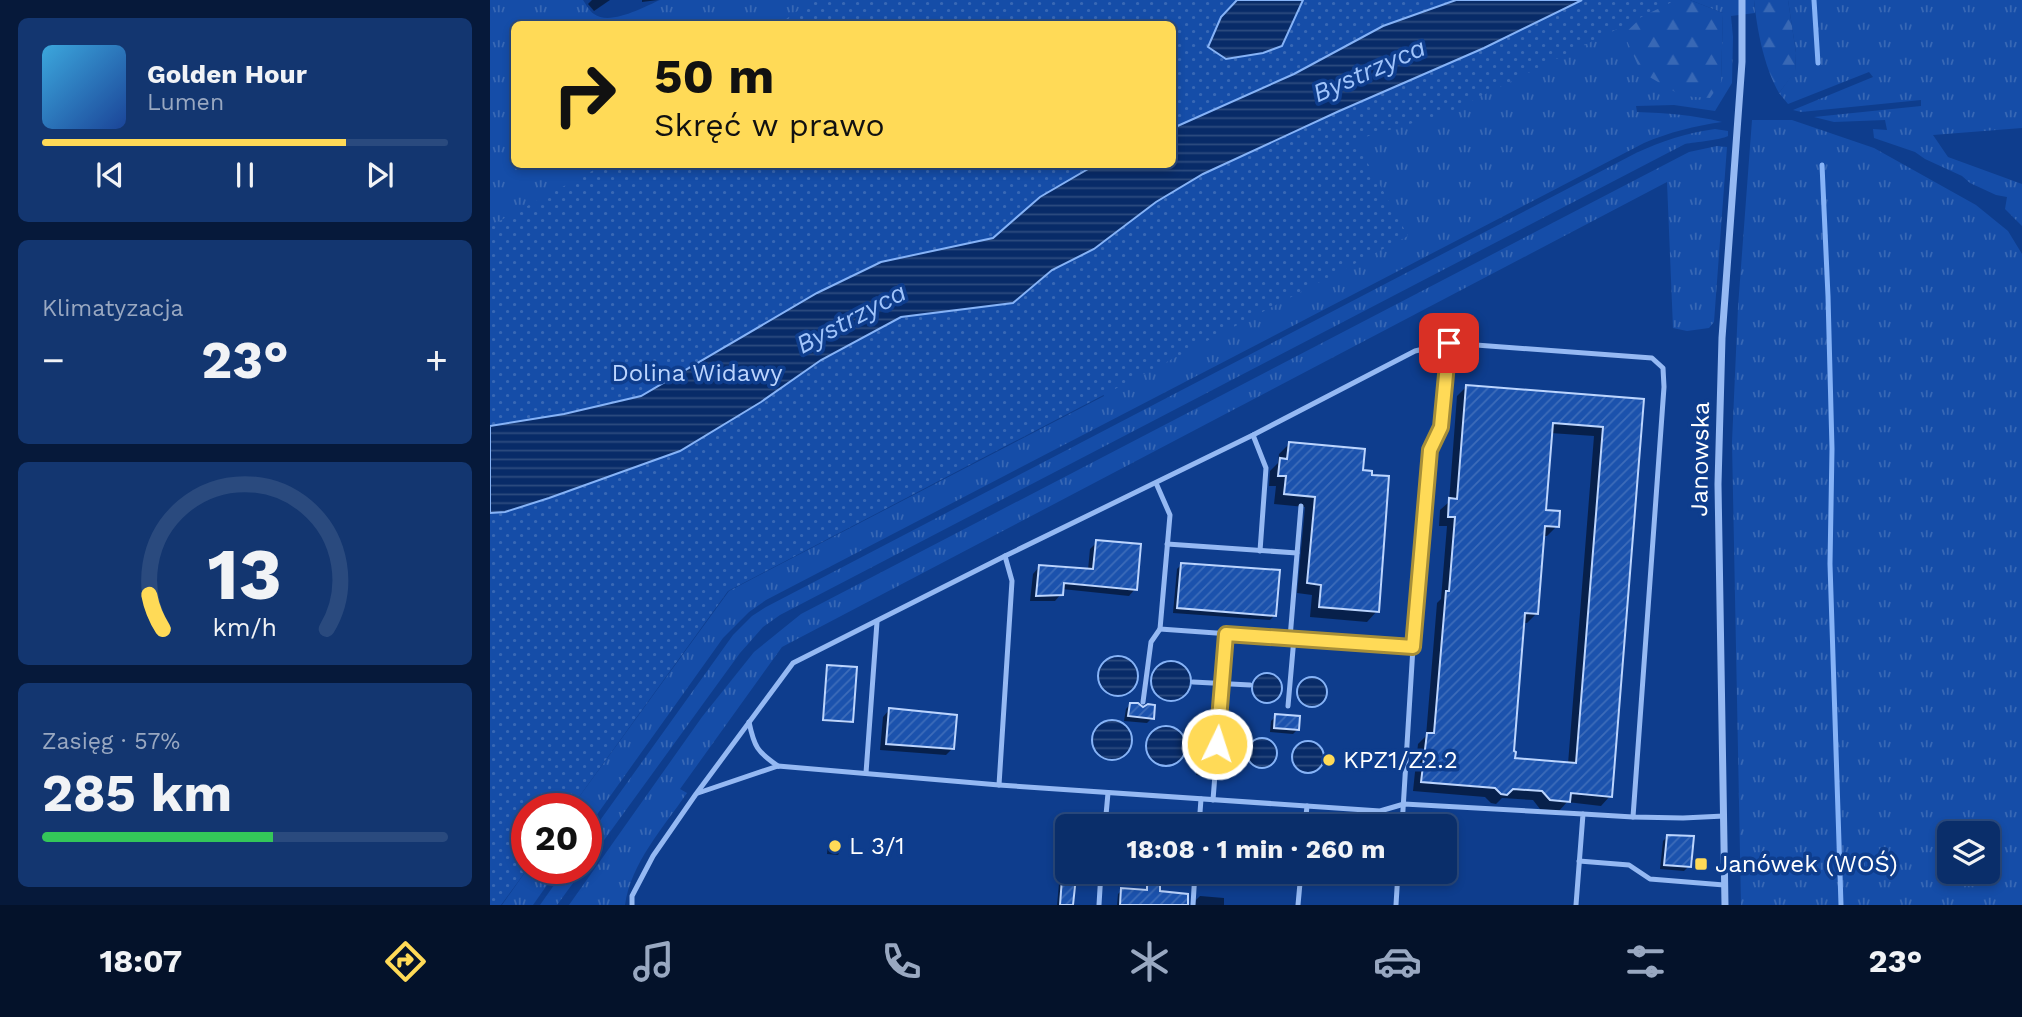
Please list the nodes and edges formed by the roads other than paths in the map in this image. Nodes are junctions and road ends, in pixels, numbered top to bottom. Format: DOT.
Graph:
graph roads {
  1 [pos="1742,0"];
  2 [pos="1449,343"];
  3 [pos="1253,435"];
  4 [pos="1156,483"];
  5 [pos="1301,506"];
  6 [pos="1167,544"];
  7 [pos="1260,551"];
  8 [pos="1297,554"];
  9 [pos="1005,556"];
  10 [pos="877,622"];
  11 [pos="1160,629"];
  12 [pos="1226,634"];
  13 [pos="1292,638"];
  14 [pos="1413,647"];
  15 [pos="1193,682"];
  16 [pos="1221,684"];
  17 [pos="1250,685"];
  18 [pos="1143,702"];
  19 [pos="1288,706"];
  20 [pos="749,722"];
  21 [pos="1187,741"];
  22 [pos="1218,745"];
  23 [pos="1246,749"];
  24 [pos="778,766"];
  25 [pos="866,773"];
  26 [pos="999,785"];
  27 [pos="1108,793"];
  28 [pos="696,794"];
  29 [pos="1201,799"];
  30 [pos="1213,800"];
  31 [pos="1404,804"];
  32 [pos="1307,806"];
  33 [pos="1106,814"];
  34 [pos="1200,814"];
  35 [pos="1306,814"];
  36 [pos="1403,814"];
  37 [pos="1583,814"];
  38 [pos="1724,816"];
  39 [pos="1633,817"];
  40 [pos="1579,860"];
  41 [pos="1100,884"];
  42 [pos="1194,884"];
  43 [pos="1300,884"];
  44 [pos="1397,884"];
  45 [pos="1724,885"];
  46 [pos="632,905"];
  47 [pos="1099,905"];
  48 [pos="1193,905"];
  49 [pos="1298,905"];
  50 [pos="1396,905"];
  51 [pos="1576,905"];
  52 [pos="1725,905"];
  1 -- 38 [label="street, Janowska"];
  2 -- 3 [label="lane"];
  2 -- 14 [label="lane"];
  2 -- 39 [label="lane"];
  3 -- 4 [label="lane"];
  3 -- 7 [label="lane"];
  4 -- 6 [label="lane"];
  4 -- 9 [label="lane"];
  5 -- 8 [label="lane"];
  6 -- 7 [label="lane"];
  6 -- 11 [label="lane"];
  7 -- 8 [label="lane"];
  8 -- 13 [label="lane"];
  9 -- 10 [label="lane"];
  9 -- 26 [label="lane"];
  10 -- 20 [label="lane"];
  10 -- 25 [label="lane"];
  11 -- 12 [label="lane"];
  11 -- 18 [label="lane"];
  12 -- 13 [label="lane"];
  12 -- 16 [label="lane"];
  13 -- 14 [label="lane"];
  13 -- 19 [label="lane"];
  14 -- 31 [label="lane"];
  15 -- 16 [label="lane"];
  16 -- 17 [label="lane"];
  16 -- 22 [label="lane"];
  20 -- 24 [label="lane"];
  20 -- 28 [label="lane"];
  21 -- 22 [label="lane"];
  22 -- 23 [label="lane"];
  22 -- 30 [label="lane"];
  24 -- 25 [label="lane"];
  24 -- 28 [label="lane"];
  25 -- 26 [label="lane"];
  26 -- 27 [label="lane"];
  27 -- 29 [label="lane"];
  27 -- 33 [label="lane"];
  28 -- 46 [label="lane"];
  29 -- 30 [label="lane"];
  29 -- 34 [label="lane"];
  30 -- 32 [label="lane"];
  31 -- 32 [label="lane"];
  31 -- 36 [label="lane"];
  31 -- 37 [label="lane"];
  32 -- 35 [label="lane"];
  37 -- 39 [label="lane"];
  37 -- 40 [label="lane"];
  38 -- 39 [label="lane"];
  38 -- 45 [label="street, Janowska"];
  40 -- 45 [label="lane"];
  40 -- 51 [label="lane"];
  41 -- 47 [label="lane"];
  42 -- 48 [label="lane"];
  43 -- 49 [label="lane"];
  44 -- 50 [label="lane"];
  45 -- 52 [label="street, Janowska"];
}
